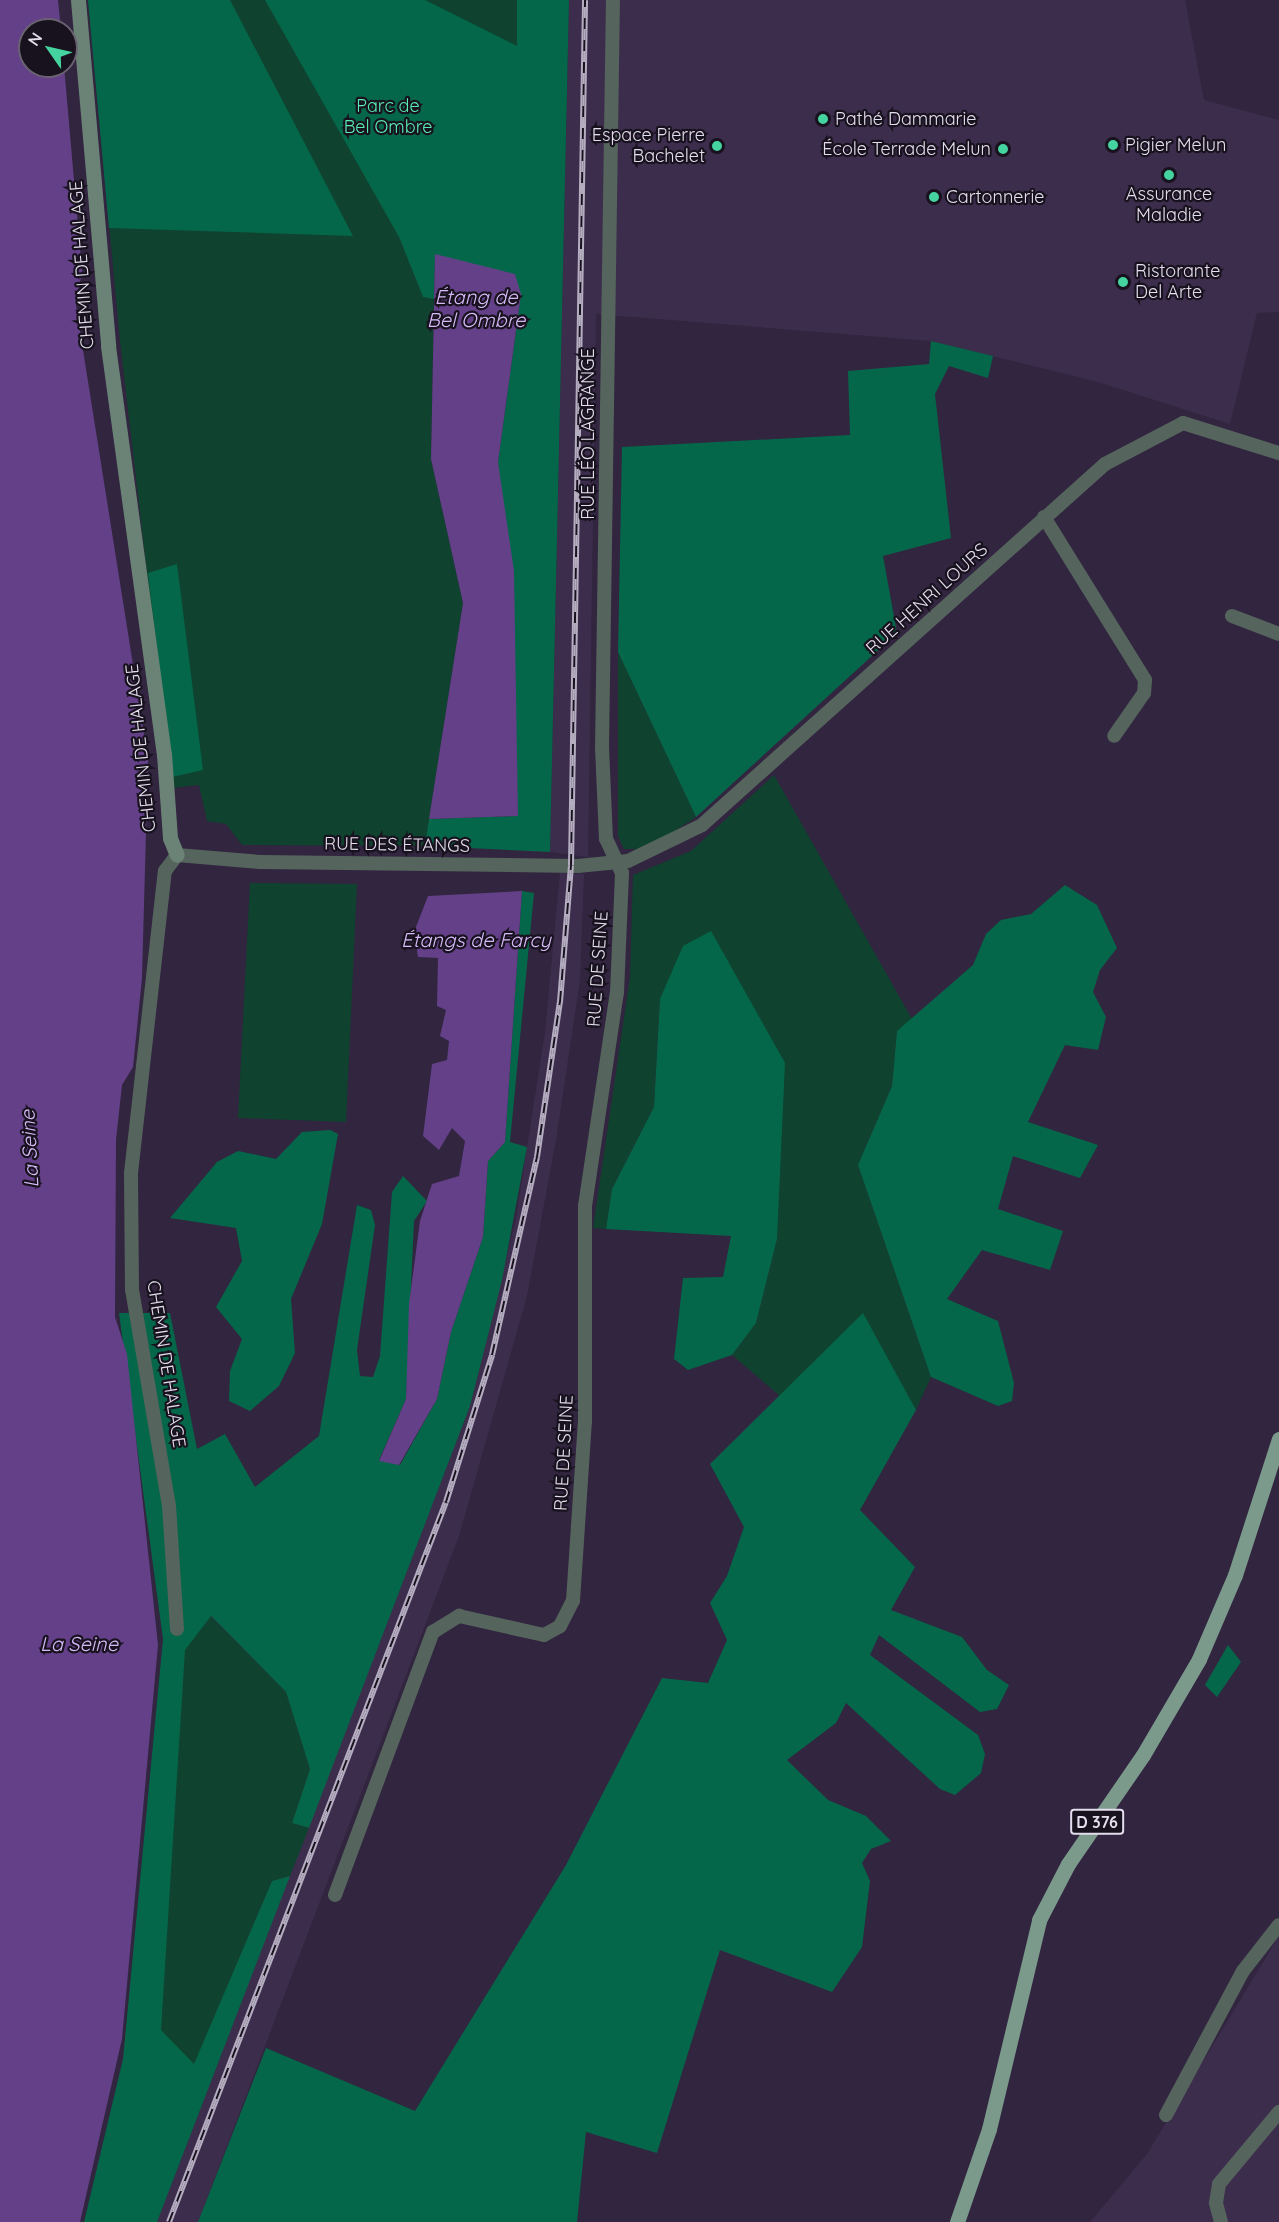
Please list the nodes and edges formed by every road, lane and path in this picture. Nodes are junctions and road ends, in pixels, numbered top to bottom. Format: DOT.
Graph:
graph roads {
  1 [pos="78,0"];
  2 [pos="613,0"];
  3 [pos="1279,453"];
  4 [pos="1044,517"];
  5 [pos="1233,616"];
  6 [pos="1279,634"];
  7 [pos="1114,736"];
  8 [pos="177,855"];
  9 [pos="618,864"];
  10 [pos="1279,1439"];
  11 [pos="177,1629"];
  12 [pos="335,1895"];
  13 [pos="1279,1925"];
  14 [pos="1279,2112"];
  15 [pos="1166,2115"];
  16 [pos="957,2222"];
  17 [pos="1221,2222"];
  1 -- 8 [label="street, CHEMIN DE HALAGE"];
  2 -- 9 [label="street, RUE LÉO LAGRANGE"];
  3 -- 4 [label="street, RUE HENRI LOURS"];
  4 -- 7 [label="street"];
  4 -- 9 [label="street, RUE HENRI LOURS"];
  5 -- 6 [label="street"];
  8 -- 9 [label="street, RUE DES ÉTANGS"];
  8 -- 11 [label="street, CHEMIN DE HALAGE"];
  9 -- 12 [label="street, RUE DE SEINE"];
  10 -- 16 [label="main road, D 376"];
  13 -- 15 [label="street"];
  14 -- 17 [label="street"];
}
